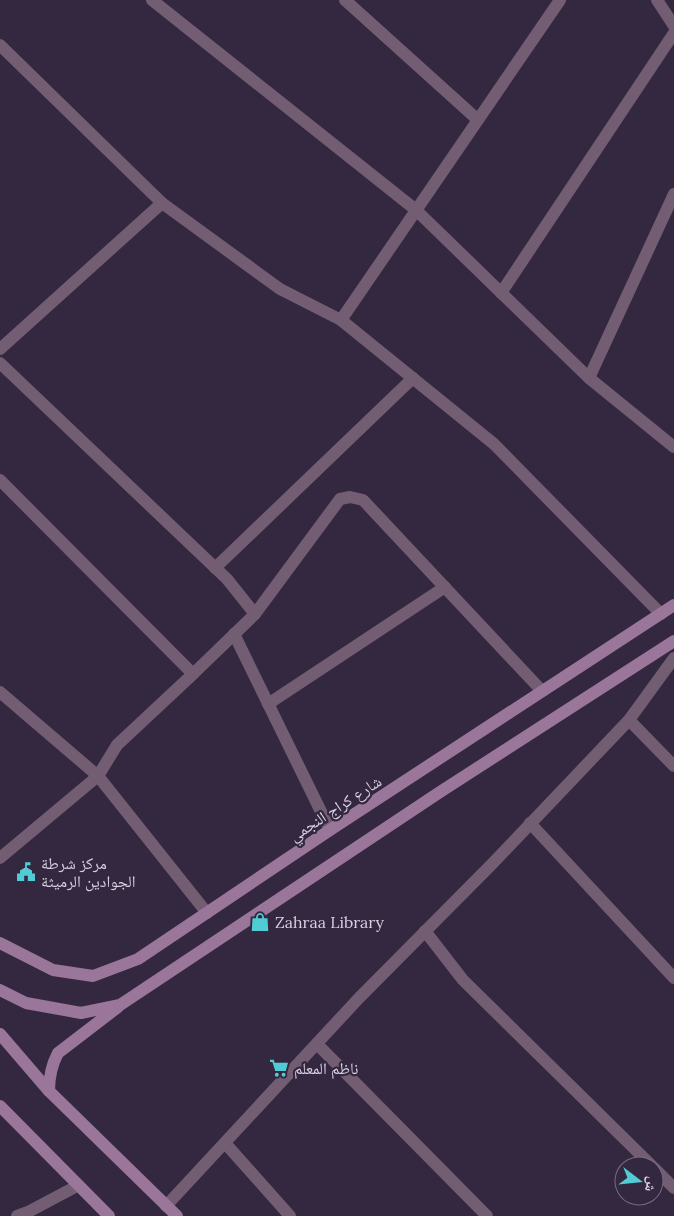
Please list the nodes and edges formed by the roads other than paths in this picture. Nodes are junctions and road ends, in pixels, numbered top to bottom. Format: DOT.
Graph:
graph roads {
  1 [pos="152,0"];
  2 [pos="345,0"];
  3 [pos="560,0"];
  4 [pos="656,0"];
  5 [pos="674,26"];
  6 [pos="674,33"];
  7 [pos="0,45"];
  8 [pos="478,120"];
  9 [pos="674,194"];
  10 [pos="162,204"];
  11 [pos="416,210"];
  12 [pos="500,292"];
  13 [pos="341,320"];
  14 [pos="0,349"];
  15 [pos="0,363"];
  16 [pos="414,378"];
  17 [pos="589,378"];
  18 [pos="674,447"];
  19 [pos="0,480"];
  20 [pos="215,568"];
  21 [pos="445,588"];
  22 [pos="674,605"];
  23 [pos="255,614"];
  24 [pos="661,614"];
  25 [pos="234,634"];
  26 [pos="674,641"];
  27 [pos="674,658"];
  28 [pos="193,674"];
  29 [pos="0,692"];
  30 [pos="542,692"];
  31 [pos="268,704"];
  32 [pos="629,720"];
  33 [pos="674,766"];
  34 [pos="98,776"];
  35 [pos="530,823"];
  36 [pos="330,830"];
  37 [pos="0,858"];
  38 [pos="207,913"];
  39 [pos="425,931"];
  40 [pos="0,943"];
  41 [pos="674,978"];
  42 [pos="0,990"];
  43 [pos="120,1005"];
  44 [pos="0,1034"];
  45 [pos="317,1044"];
  46 [pos="49,1091"];
  47 [pos="0,1106"];
  48 [pos="225,1143"];
  49 [pos="642,1156"];
  50 [pos="664,1178"];
  51 [pos="77,1186"];
  52 [pos="674,1188"];
  53 [pos="166,1206"];
  54 [pos="16,1216"];
  55 [pos="109,1216"];
  56 [pos="177,1216"];
  57 [pos="290,1216"];
  58 [pos="487,1216"];
  1 -- 11 [label="street"];
  2 -- 8 [label="street"];
  3 -- 8 [label="street"];
  4 -- 5 [label="street"];
  6 -- 12 [label="street"];
  7 -- 10 [label="street"];
  8 -- 11 [label="street"];
  9 -- 17 [label="street"];
  10 -- 13 [label="street"];
  10 -- 14 [label="street"];
  11 -- 12 [label="street"];
  11 -- 13 [label="street"];
  12 -- 17 [label="street"];
  13 -- 16 [label="street"];
  15 -- 20 [label="street"];
  16 -- 20 [label="street"];
  16 -- 24 [label="street"];
  17 -- 18 [label="street"];
  19 -- 28 [label="street"];
  20 -- 23 [label="street"];
  21 -- 23 [label="street"];
  21 -- 30 [label="street"];
  21 -- 31 [label="street"];
  22 -- 24 [label="main road, شارع كراج النجمي"];
  23 -- 25 [label="street"];
  24 -- 30 [label="main road, شارع كراج النجمي"];
  25 -- 28 [label="street"];
  25 -- 31 [label="street"];
  26 -- 43 [label="main road"];
  27 -- 32 [label="street"];
  28 -- 34 [label="street"];
  29 -- 34 [label="street"];
  30 -- 36 [label="main road, شارع كراج النجمي"];
  31 -- 36 [label="street"];
  32 -- 33 [label="street"];
  32 -- 35 [label="street"];
  34 -- 37 [label="street"];
  34 -- 38 [label="street"];
  35 -- 39 [label="street"];
  35 -- 41 [label="street"];
  36 -- 38 [label="main road, شارع كراج النجمي"];
  38 -- 40 [label="main road, شارع كراج النجمي"];
  39 -- 45 [label="street"];
  39 -- 49 [label="street"];
  42 -- 43 [label="main road"];
  43 -- 46 [label="main road"];
  44 -- 46 [label="main road"];
  45 -- 48 [label="street"];
  45 -- 58 [label="street"];
  46 -- 53 [label="main road"];
  47 -- 51 [label="main road"];
  48 -- 53 [label="street"];
  48 -- 57 [label="street"];
  50 -- 52 [label="street"];
  51 -- 54 [label="street"];
  51 -- 55 [label="main road"];
  53 -- 56 [label="main road"];
}
